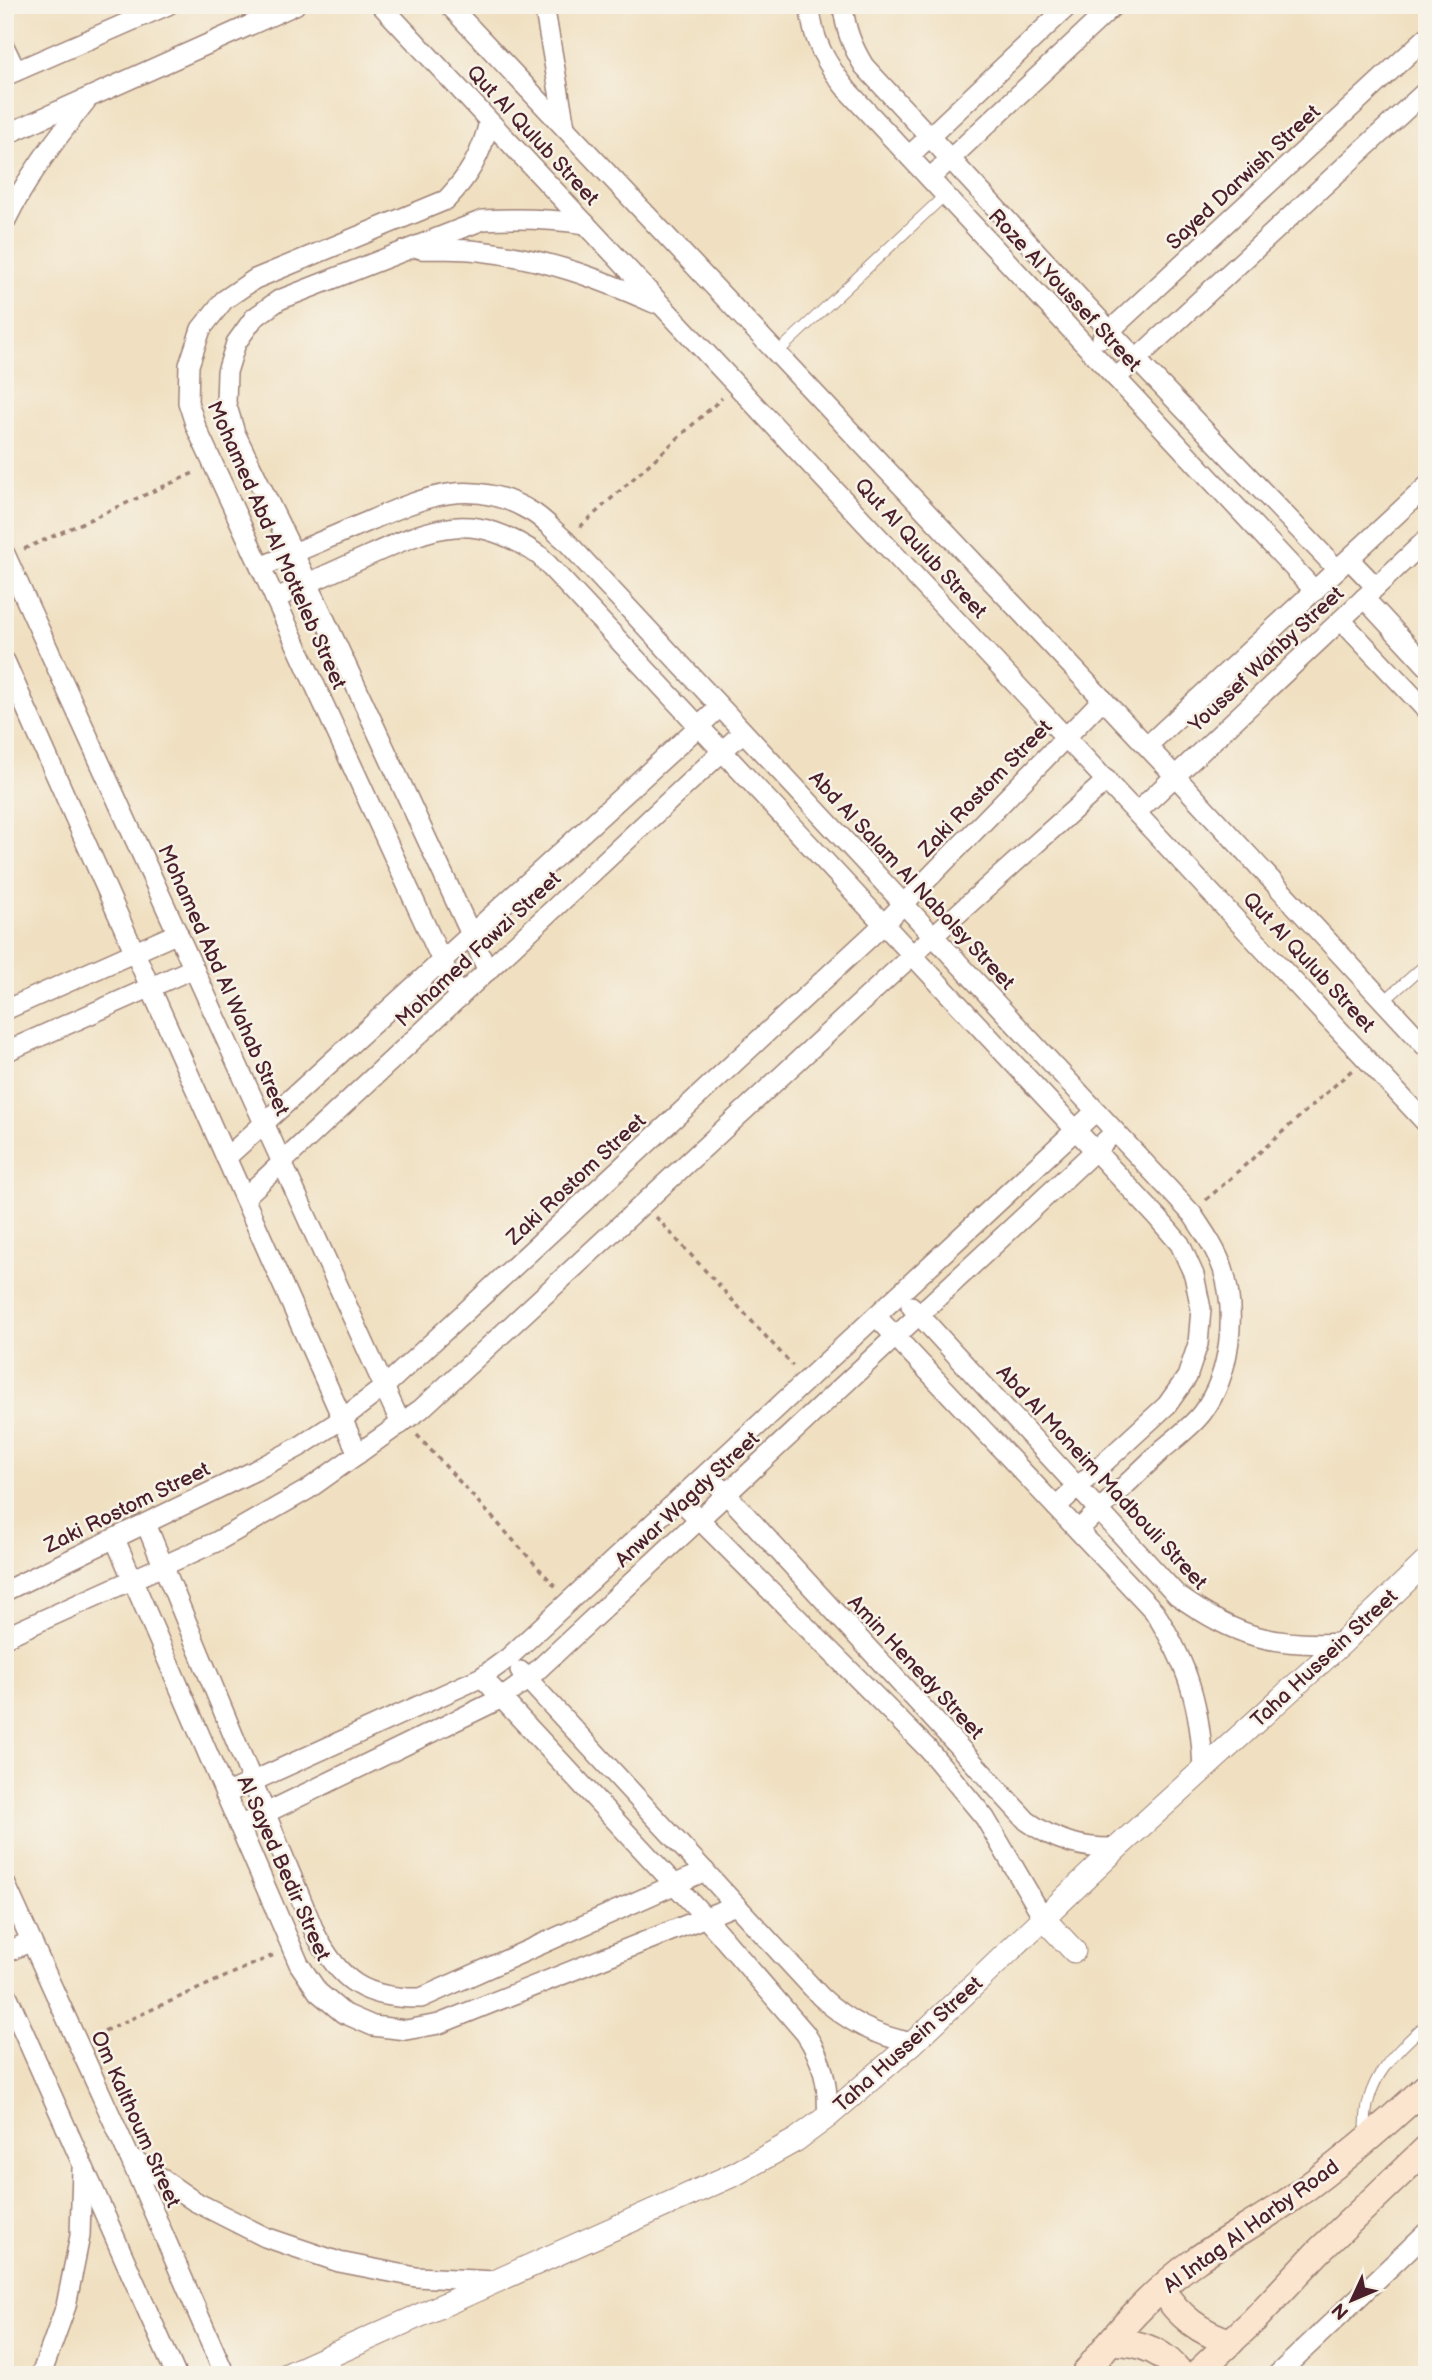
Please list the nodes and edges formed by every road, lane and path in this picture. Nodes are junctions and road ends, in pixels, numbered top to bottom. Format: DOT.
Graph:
graph roads {
  1 [pos="168,5"];
  2 [pos="295,5"];
  3 [pos="381,5"];
  4 [pos="449,5"];
  5 [pos="544,5"];
  6 [pos="810,5"];
  7 [pos="843,5"];
  8 [pos="1069,5"];
  9 [pos="1113,6"];
  10 [pos="1427,37"];
  11 [pos="5,48"];
  12 [pos="10,73"];
  13 [pos="1427,90"];
  14 [pos="88,99"];
  15 [pos="489,121"];
  16 [pos="565,128"];
  17 [pos="5,135"];
  18 [pos="930,136"];
  19 [pos="909,156"];
  20 [pos="950,159"];
  21 [pos="930,178"];
  22 [pos="945,195"];
  23 [pos="5,222"];
  24 [pos="586,224"];
  25 [pos="412,249"];
  26 [pos="663,307"];
  27 [pos="1110,330"];
  28 [pos="1090,350"];
  29 [pos="777,353"];
  30 [pos="1136,359"];
  31 [pos="1115,378"];
  32 [pos="737,385"];
  33 [pos="213,465"];
  34 [pos="1427,485"];
  35 [pos="1427,539"];
  36 [pos="565,540"];
  37 [pos="294,553"];
  38 [pos="6,556"];
  39 [pos="1343,564"];
  40 [pos="260,567"];
  41 [pos="308,583"];
  42 [pos="1315,591"];
  43 [pos="1370,593"];
  44 [pos="275,599"];
  45 [pos="1341,620"];
  46 [pos="5,661"];
  47 [pos="1427,666"];
  48 [pos="1102,699"];
  49 [pos="720,707"];
  50 [pos="1427,711"];
  51 [pos="699,726"];
  52 [pos="743,732"];
  53 [pos="1067,737"];
  54 [pos="1147,747"];
  55 [pos="722,752"];
  56 [pos="1175,776"];
  57 [pos="1107,780"];
  58 [pos="1137,812"];
  59 [pos="903,904"];
  60 [pos="884,924"];
  61 [pos="178,933"];
  62 [pos="472,935"];
  63 [pos="933,936"];
  64 [pos="135,953"];
  65 [pos="912,955"];
  66 [pos="442,962"];
  67 [pos="1427,963"];
  68 [pos="194,968"];
  69 [pos="488,971"];
  70 [pos="150,987"];
  71 [pos="459,998"];
  72 [pos="1383,1003"];
  73 [pos="5,1010"];
  74 [pos="1427,1048"];
  75 [pos="5,1052"];
  76 [pos="1367,1057"];
  77 [pos="1096,1111"];
  78 [pos="265,1124"];
  79 [pos="1427,1124"];
  80 [pos="1075,1129"];
  81 [pos="1115,1132"];
  82 [pos="1095,1151"];
  83 [pos="226,1158"];
  84 [pos="283,1163"];
  85 [pos="244,1198"];
  86 [pos="643,1204"];
  87 [pos="1192,1214"];
  88 [pos="900,1294"];
  89 [pos="919,1315"];
  90 [pos="876,1316"];
  91 [pos="895,1337"];
  92 [pos="806,1380"];
  93 [pos="384,1387"];
  94 [pos="342,1419"];
  95 [pos="403,1423"];
  96 [pos="358,1454"];
  97 [pos="707,1473"];
  98 [pos="1077,1487"];
  99 [pos="726,1494"];
  100 [pos="679,1499"];
  101 [pos="1056,1507"];
  102 [pos="1099,1510"];
  103 [pos="699,1520"];
  104 [pos="146,1524"];
  105 [pos="1078,1530"];
  106 [pos="115,1539"];
  107 [pos="1427,1561"];
  108 [pos="163,1566"];
  109 [pos="132,1579"];
  110 [pos="5,1591"];
  111 [pos="569,1602"];
  112 [pos="5,1637"];
  113 [pos="1342,1643"];
  114 [pos="508,1658"];
  115 [pos="482,1677"];
  116 [pos="528,1679"];
  117 [pos="502,1698"];
  118 [pos="1203,1771"];
  119 [pos="252,1781"];
  120 [pos="225,1794"];
  121 [pos="265,1813"];
  122 [pos="239,1826"];
  123 [pos="1117,1847"];
  124 [pos="705,1871"];
  125 [pos="5,1883"];
  126 [pos="674,1884"];
  127 [pos="736,1905"];
  128 [pos="11,1912"];
  129 [pos="704,1916"];
  130 [pos="1044,1919"];
  131 [pos="31,1941"];
  132 [pos="292,1947"];
  133 [pos="1074,1951"];
  134 [pos="5,1953"];
  135 [pos="5,1990"];
  136 [pos="1427,2023"];
  137 [pos="77,2043"];
  138 [pos="913,2043"];
  139 [pos="1427,2086"];
  140 [pos="827,2117"];
  141 [pos="1367,2140"];
  142 [pos="1427,2148"];
  143 [pos="130,2156"];
  144 [pos="82,2164"];
  145 [pos="1427,2232"];
  146 [pos="495,2281"];
  147 [pos="1161,2289"];
  148 [pos="1110,2342"];
  149 [pos="1231,2343"];
  150 [pos="41,2375"];
  151 [pos="176,2375"];
  152 [pos="225,2375"];
  153 [pos="287,2375"];
  154 [pos="1084,2375"];
  155 [pos="1182,2375"];
  156 [pos="1195,2375"];
  157 [pos="1277,2375"];
  1 -- 12 [label="street"];
  2 -- 14 [label="street"];
  3 -- 15 [label="street, Qut Al Qulub Street"];
  4 -- 16 [label="street, Qut Al Qulub Street"];
  5 -- 16 [label="street"];
  6 -- 19 [label="street, Roze Al Youssef Street"];
  7 -- 18 [label="street, Roze Al Youssef Street"];
  8 -- 18 [label="street"];
  9 -- 20 [label="street"];
  10 -- 27 [label="street, Sayed Darwish Street"];
  11 -- 12 [label="street"];
  13 -- 30 [label="street"];
  14 -- 17 [label="street"];
  14 -- 23 [label="street"];
  15 -- 24 [label="street, Qut Al Qulub Street"];
  15 -- 33 [label="street, Mohamed Abd Al Motteleb Street"];
  16 -- 29 [label="street, Qut Al Qulub Street"];
  18 -- 19 [label="street"];
  18 -- 20 [label="street, Roze Al Youssef Street"];
  19 -- 21 [label="street, Roze Al Youssef Street"];
  20 -- 21 [label="street"];
  20 -- 27 [label="street, Roze Al Youssef Street"];
  21 -- 22 [label="street, Roze Al Youssef Street"];
  22 -- 28 [label="street, Roze Al Youssef Street"];
  22 -- 29 [label="lane"];
  24 -- 25 [label="street, Mohamed Abd Al Motteleb Street"];
  24 -- 26 [label="street, Qut Al Qulub Street"];
  25 -- 26 [label="street"];
  25 -- 37 [label="street, Mohamed Abd Al Motteleb Street"];
  26 -- 32 [label="street, Qut Al Qulub Street"];
  27 -- 28 [label="street, Sayed Darwish Street"];
  27 -- 30 [label="street, Roze Al Youssef Street"];
  28 -- 31 [label="street, Roze Al Youssef Street"];
  29 -- 48 [label="street, Qut Al Qulub Street"];
  30 -- 31 [label="street"];
  30 -- 39 [label="street, Roze Al Youssef Street"];
  31 -- 42 [label="street, Roze Al Youssef Street"];
  32 -- 36 [label="path"];
  32 -- 53 [label="street, Qut Al Qulub Street"];
  33 -- 38 [label="path"];
  33 -- 40 [label="street, Mohamed Abd Al Motteleb Street"];
  34 -- 39 [label="street, Youssef Wahby Street"];
  35 -- 43 [label="street, Youssef Wahby Street"];
  36 -- 37 [label="street, Abd Al Salam Al Nabolsy Street"];
  36 -- 49 [label="street, Abd Al Salam Al Nabolsy Street"];
  37 -- 40 [label="street, Abd Al Salam Al Nabolsy Street"];
  37 -- 41 [label="street, Mohamed Abd Al Motteleb Street"];
  38 -- 61 [label="street, Mohamed Abd Al Wahab Street"];
  39 -- 42 [label="street, Youssef Wahby Street"];
  39 -- 43 [label="street, Roze Al Youssef Street"];
  40 -- 44 [label="street, Mohamed Abd Al Motteleb Street"];
  41 -- 44 [label="street"];
  41 -- 51 [label="street"];
  41 -- 62 [label="street, Mohamed Abd Al Motteleb Street"];
  42 -- 54 [label="street, Youssef Wahby Street"];
  43 -- 45 [label="street, Youssef Wahby Street"];
  43 -- 47 [label="street"];
  44 -- 66 [label="street, Mohamed Abd Al Motteleb Street"];
  45 -- 50 [label="street"];
  45 -- 56 [label="street, Youssef Wahby Street"];
  46 -- 64 [label="street"];
  48 -- 53 [label="street, Zaki Rostom Street"];
  48 -- 54 [label="street, Qut Al Qulub Street"];
  49 -- 51 [label="street, Mohamed Fawzi Street"];
  49 -- 52 [label="street, Abd Al Salam Al Nabolsy Street"];
  51 -- 55 [label="street"];
  51 -- 62 [label="street, Mohamed Fawzi Street"];
  52 -- 55 [label="street, Mohamed Fawzi Street"];
  52 -- 59 [label="street, Abd Al Salam Al Nabolsy Street"];
  53 -- 57 [label="street, Qut Al Qulub Street"];
  53 -- 59 [label="street, Zaki Rostom Street"];
  54 -- 56 [label="street, Qut Al Qulub Street"];
  55 -- 60 [label="street"];
  55 -- 69 [label="street, Mohamed Fawzi Street"];
  56 -- 58 [label="street, Youssef Wahby Street"];
  56 -- 72 [label="street, Qut Al Qulub Street"];
  57 -- 58 [label="street, Qut Al Qulub Street"];
  57 -- 63 [label="street"];
  58 -- 76 [label="street, Qut Al Qulub Street"];
  59 -- 60 [label="street, Zaki Rostom Street"];
  59 -- 63 [label="street, Abd Al Salam Al Nabolsy Street"];
  60 -- 65 [label="street"];
  60 -- 93 [label="street, Zaki Rostom Street"];
  61 -- 64 [label="street"];
  61 -- 68 [label="street, Mohamed Abd Al Wahab Street"];
  62 -- 66 [label="street, Mohamed Fawzi Street"];
  62 -- 69 [label="street, Mohamed Abd Al Motteleb Street"];
  63 -- 65 [label="street"];
  63 -- 77 [label="street, Abd Al Salam Al Nabolsy Street"];
  64 -- 70 [label="street"];
  64 -- 73 [label="street"];
  65 -- 80 [label="street"];
  65 -- 86 [label="street"];
  66 -- 71 [label="street, Mohamed Abd Al Motteleb Street"];
  66 -- 78 [label="street, Mohamed Fawzi Street"];
  67 -- 72 [label="lane"];
  68 -- 70 [label="street"];
  68 -- 78 [label="street, Mohamed Abd Al Wahab Street"];
  69 -- 71 [label="street, Mohamed Fawzi Street"];
  70 -- 75 [label="street"];
  70 -- 83 [label="street"];
  71 -- 84 [label="street, Mohamed Fawzi Street"];
  72 -- 74 [label="street, Qut Al Qulub Street"];
  76 -- 79 [label="street, Qut Al Qulub Street"];
  76 -- 87 [label="path"];
  77 -- 80 [label="street, Anwar Wagdy Street"];
  77 -- 81 [label="street, Abd Al Salam Al Nabolsy Street"];
  78 -- 83 [label="street, Mohamed Fawzi Street"];
  78 -- 84 [label="street, Mohamed Abd Al Wahab Street"];
  80 -- 82 [label="street"];
  80 -- 88 [label="street, Anwar Wagdy Street"];
  81 -- 82 [label="street, Anwar Wagdy Street"];
  81 -- 87 [label="street, Abd Al Salam Al Nabolsy Street"];
  82 -- 89 [label="street, Anwar Wagdy Street"];
  82 -- 98 [label="street"];
  83 -- 85 [label="street"];
  84 -- 85 [label="street, Mohamed Fawzi Street"];
  84 -- 93 [label="street, Mohamed Abd Al Wahab Street"];
  85 -- 94 [label="street"];
  86 -- 92 [label="path"];
  86 -- 95 [label="street"];
  87 -- 102 [label="street, Abd Al Salam Al Nabolsy Street"];
  88 -- 89 [label="street, Abd Al Moneim Madbouli Street"];
  88 -- 90 [label="street, Anwar Wagdy Street"];
  89 -- 91 [label="street, Anwar Wagdy Street"];
  89 -- 98 [label="street, Abd Al Moneim Madbouli Street"];
  90 -- 91 [label="street"];
  90 -- 92 [label="street, Anwar Wagdy Street"];
  91 -- 99 [label="street, Anwar Wagdy Street"];
  91 -- 101 [label="street"];
  92 -- 97 [label="street, Anwar Wagdy Street"];
  93 -- 94 [label="street, Zaki Rostom Street"];
  93 -- 95 [label="street, Mohamed Abd Al Wahab Street"];
  94 -- 96 [label="street"];
  94 -- 104 [label="street, Zaki Rostom Street"];
  95 -- 96 [label="street"];
  95 -- 111 [label="path"];
  96 -- 108 [label="street"];
  97 -- 99 [label="street, Amin Henedy Street"];
  97 -- 100 [label="street, Anwar Wagdy Street"];
  98 -- 101 [label="street"];
  98 -- 102 [label="street, Abd Al Moneim Madbouli Street"];
  99 -- 103 [label="street, Anwar Wagdy Street"];
  99 -- 123 [label="street, Amin Henedy Street"];
  100 -- 103 [label="street"];
  100 -- 111 [label="street, Anwar Wagdy Street"];
  101 -- 105 [label="street"];
  102 -- 105 [label="street, Abd Al Salam Al Nabolsy Street"];
  102 -- 113 [label="street, Abd Al Moneim Madbouli Street"];
  103 -- 116 [label="street, Anwar Wagdy Street"];
  103 -- 130 [label="street"];
  104 -- 106 [label="street, Zaki Rostom Street"];
  104 -- 108 [label="street, Al Sayed Bedir Street"];
  105 -- 118 [label="street"];
  106 -- 109 [label="street, Al Sayed Bedir Street"];
  106 -- 110 [label="street, Zaki Rostom Street"];
  107 -- 113 [label="street, Taha Hussein Street"];
  108 -- 109 [label="street"];
  108 -- 119 [label="street, Al Sayed Bedir Street"];
  109 -- 112 [label="street"];
  109 -- 120 [label="street, Al Sayed Bedir Street"];
  111 -- 114 [label="street, Anwar Wagdy Street"];
  113 -- 118 [label="street, Taha Hussein Street"];
  114 -- 115 [label="street, Anwar Wagdy Street"];
  114 -- 116 [label="street"];
  115 -- 117 [label="street"];
  115 -- 119 [label="street, Anwar Wagdy Street"];
  116 -- 117 [label="street, Anwar Wagdy Street"];
  116 -- 124 [label="street"];
  117 -- 121 [label="street, Anwar Wagdy Street"];
  117 -- 126 [label="street"];
  118 -- 123 [label="street, Taha Hussein Street"];
  119 -- 120 [label="street, Anwar Wagdy Street"];
  119 -- 121 [label="street, Al Sayed Bedir Street"];
  120 -- 122 [label="street, Al Sayed Bedir Street"];
  121 -- 122 [label="street, Anwar Wagdy Street"];
  121 -- 126 [label="street, Al Sayed Bedir Street"];
  122 -- 132 [label="street, Al Sayed Bedir Street"];
  123 -- 130 [label="street, Taha Hussein Street"];
  124 -- 126 [label="street, Al Sayed Bedir Street"];
  124 -- 127 [label="street"];
  125 -- 128 [label="street, Om Kalthoum Street"];
  126 -- 129 [label="street"];
  127 -- 129 [label="street, Al Sayed Bedir Street"];
  127 -- 138 [label="street"];
  128 -- 131 [label="street, Om Kalthoum Street"];
  129 -- 132 [label="street, Al Sayed Bedir Street"];
  129 -- 140 [label="street"];
  130 -- 133 [label="street"];
  130 -- 138 [label="street, Taha Hussein Street"];
  131 -- 134 [label="street"];
  131 -- 137 [label="street, Om Kalthoum Street"];
  132 -- 137 [label="path"];
  135 -- 144 [label="street"];
  136 -- 141 [label="lane"];
  137 -- 143 [label="street, Om Kalthoum Street"];
  138 -- 140 [label="street, Taha Hussein Street"];
  139 -- 141 [label="main road, Al Intag Al Harby Road"];
  140 -- 146 [label="street, Taha Hussein Street"];
  141 -- 147 [label="main road, Al Intag Al Harby Road"];
  142 -- 149 [label="main road"];
  143 -- 146 [label="street"];
  143 -- 152 [label="street, Om Kalthoum Street"];
  144 -- 150 [label="street"];
  144 -- 151 [label="street"];
  145 -- 157 [label="street"];
  146 -- 153 [label="street, Taha Hussein Street"];
  147 -- 148 [label="main road, Al Intag Al Harby Road"];
  147 -- 149 [label="main road"];
  148 -- 154 [label="main road, Al Intag Al Harby Road"];
  148 -- 155 [label="main road"];
  149 -- 156 [label="main road"];
}
